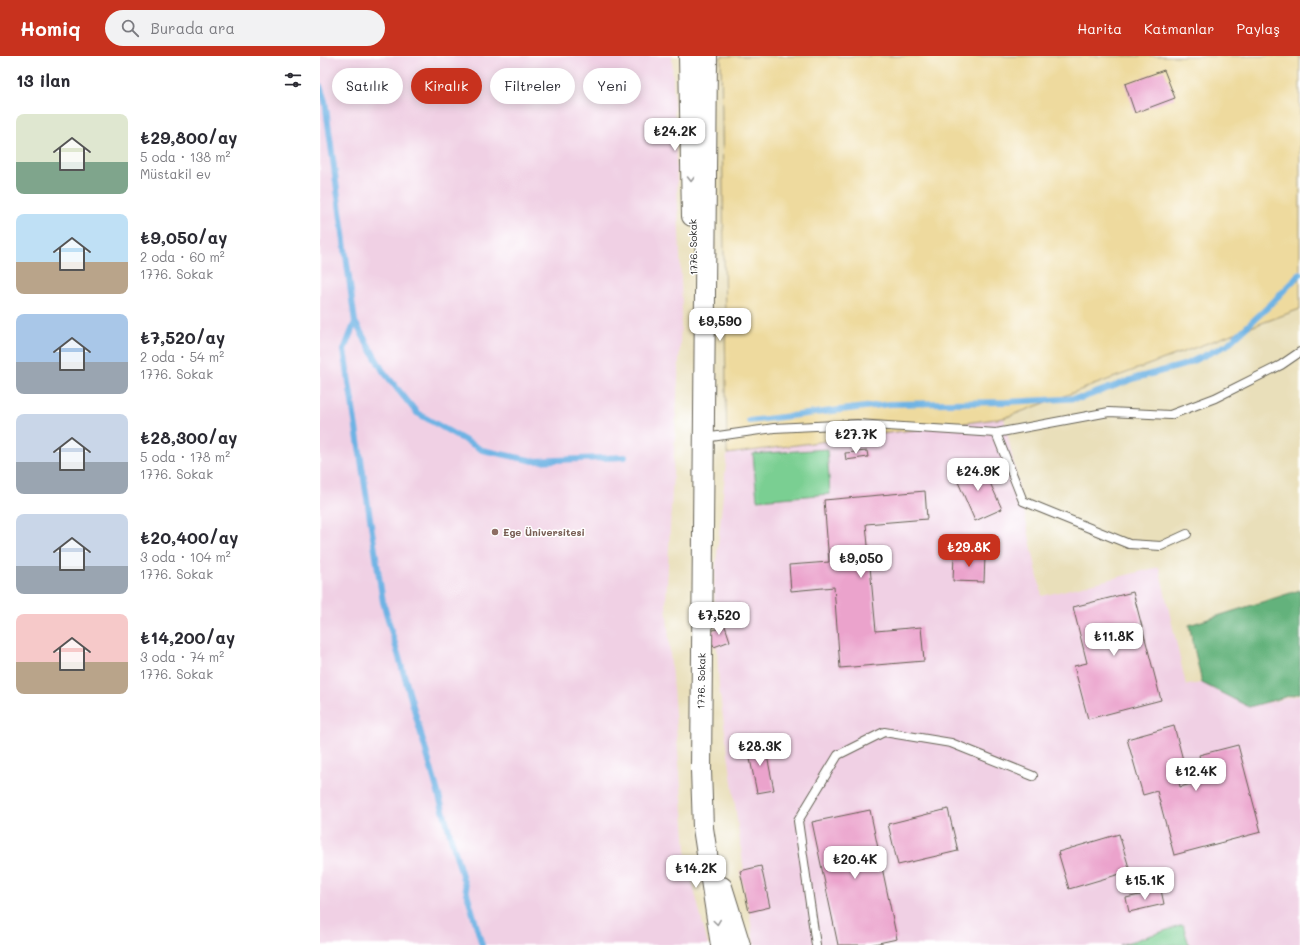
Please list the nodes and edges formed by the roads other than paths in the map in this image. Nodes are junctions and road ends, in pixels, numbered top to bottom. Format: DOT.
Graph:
graph roads {
  1 [pos="689,56"];
  2 [pos="707,56"];
  3 [pos="1300,352"];
  4 [pos="996,433"];
  5 [pos="703,438"];
  6 [pos="1187,534"];
  7 [pos="1033,776"];
  8 [pos="703,828"];
  9 [pos="721,945"];
  10 [pos="740,945"];
  11 [pos="816,945"];
  1 -- 5 [label="street, 1776. Sokak, one-way"];
  2 -- 5 [label="street, 1776. Sokak"];
  3 -- 4 [label="lane"];
  4 -- 5 [label="lane"];
  4 -- 6 [label="lane"];
  5 -- 8 [label="street, 1776. Sokak"];
  7 -- 11 [label="lane"];
  8 -- 9 [label="street, 1776. Sokak, one-way"];
  8 -- 10 [label="street, 1776. Sokak"];
}
